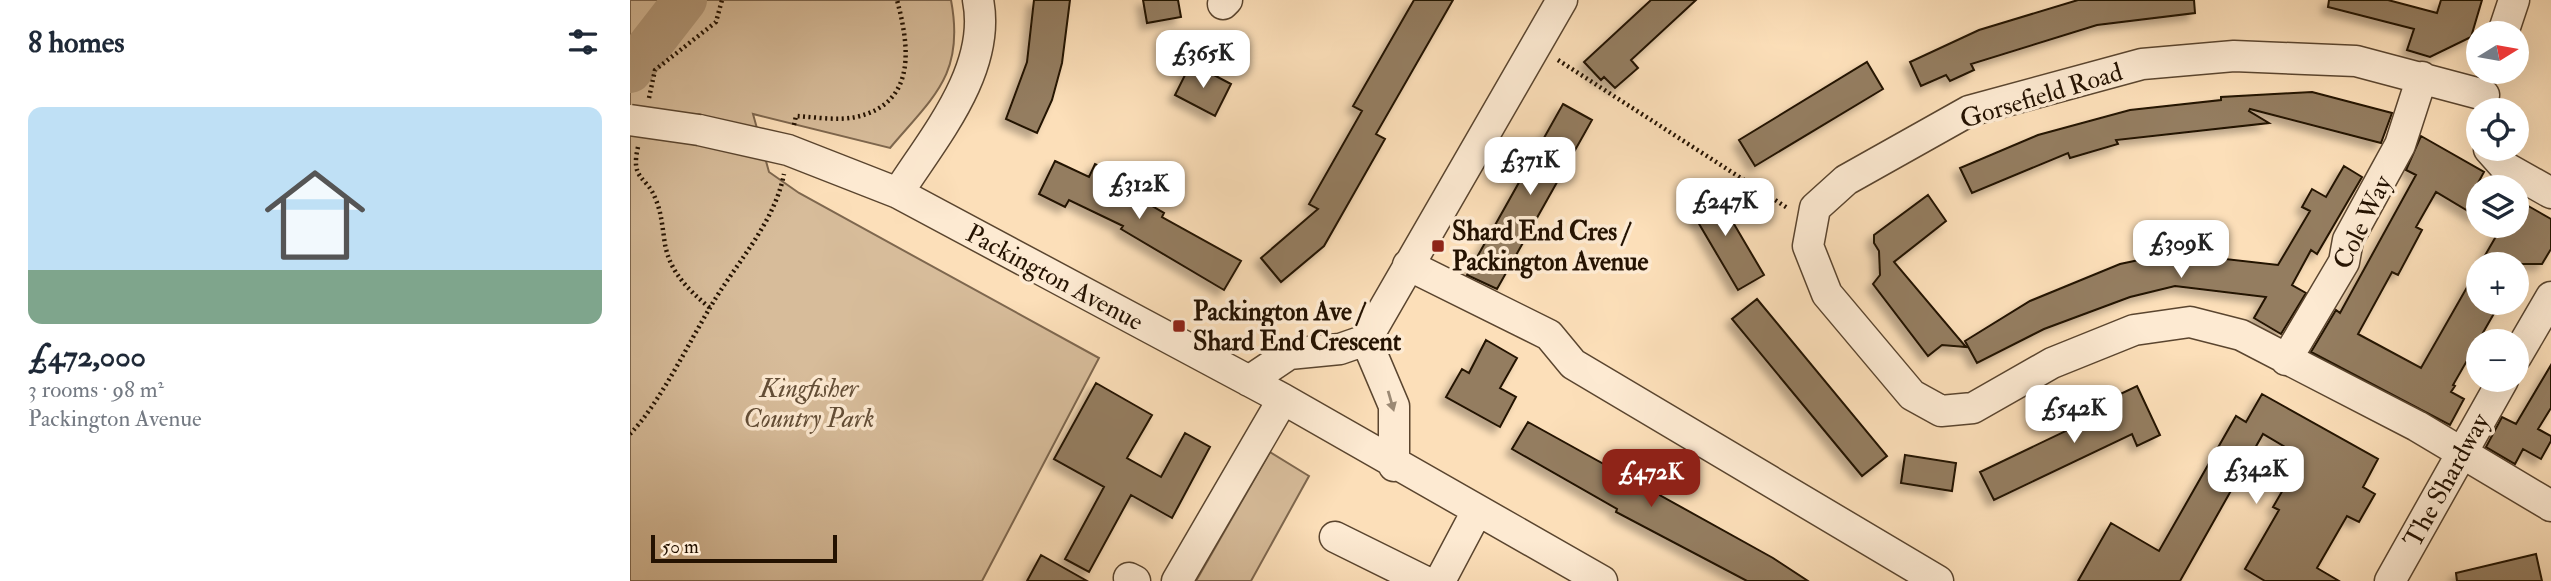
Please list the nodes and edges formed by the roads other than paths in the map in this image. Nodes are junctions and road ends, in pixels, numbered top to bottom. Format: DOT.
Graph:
graph roads {
  1 [pos="978,0"];
  2 [pos="1562,0"];
  3 [pos="2514,0"];
  4 [pos="2507,21"];
  5 [pos="2422,77"];
  6 [pos="2485,92"];
  7 [pos="630,120"];
  8 [pos="2502,161"];
  9 [pos="898,193"];
  10 [pos="2551,193"];
  11 [pos="1408,265"];
  12 [pos="2551,297"];
  13 [pos="2529,335"];
  14 [pos="1366,340"];
  15 [pos="2286,360"];
  16 [pos="1249,382"];
  17 [pos="2497,392"];
  18 [pos="1283,400"];
  19 [pos="2462,453"];
  20 [pos="1394,466"];
  21 [pos="2551,506"];
  22 [pos="1477,511"];
  23 [pos="1335,537"];
  24 [pos="1177,581"];
  25 [pos="1424,581"];
  26 [pos="1440,581"];
  27 [pos="1601,581"];
  28 [pos="1938,581"];
  29 [pos="2390,581"];
  1 -- 9 [label="street"];
  2 -- 11 [label="street"];
  3 -- 4 [label="street"];
  5 -- 6 [label="street, Gorsefield Road"];
  5 -- 15 [label="street, Cole Way"];
  5 -- 15 [label="street, Gorsefield Road"];
  7 -- 9 [label="street, Packington Avenue, bridge"];
  8 -- 10 [label="street"];
  9 -- 16 [label="street, Packington Avenue"];
  11 -- 14 [label="street"];
  11 -- 28 [label="street"];
  12 -- 13 [label="street"];
  14 -- 16 [label="street"];
  14 -- 20 [label="street, one-way"];
  15 -- 19 [label="street"];
  16 -- 18 [label="street, Packington Avenue"];
  17 -- 19 [label="street, The Shardway"];
  18 -- 20 [label="street, Packington Avenue"];
  18 -- 24 [label="street"];
  19 -- 21 [label="street"];
  19 -- 29 [label="street, The Shardway"];
  20 -- 22 [label="street, Packington Avenue"];
  22 -- 26 [label="street"];
  22 -- 27 [label="street, Packington Avenue"];
  23 -- 25 [label="street"];
}
